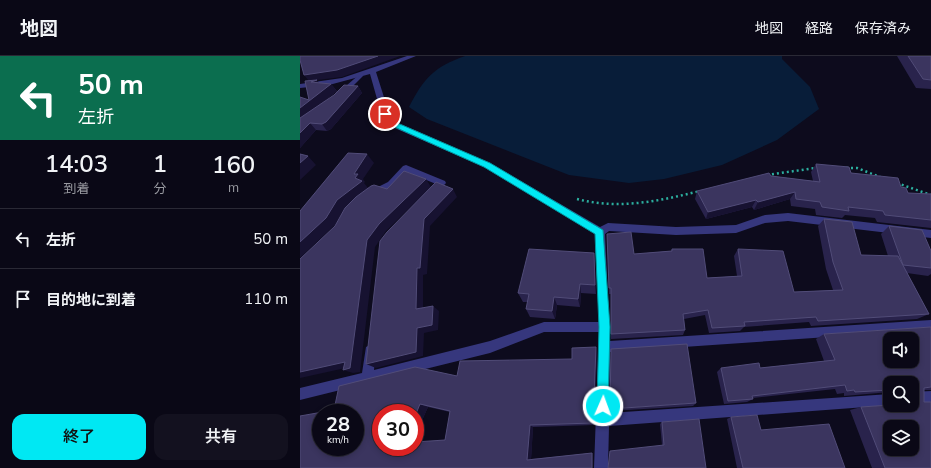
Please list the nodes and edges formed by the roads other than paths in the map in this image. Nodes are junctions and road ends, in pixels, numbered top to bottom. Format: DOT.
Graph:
graph roads {
  1 [pos="413,56"];
  2 [pos="373,72"];
  3 [pos="361,75"];
  4 [pos="300,86"];
  5 [pos="335,99"];
  6 [pos="364,198"];
  7 [pos="426,199"];
  8 [pos="600,232"];
  9 [pos="931,234"];
  10 [pos="931,326"];
  11 [pos="604,327"];
  12 [pos="371,339"];
  13 [pos="604,347"];
  14 [pos="367,377"];
  15 [pos="300,394"];
  16 [pos="931,397"];
  17 [pos="919,398"];
  18 [pos="883,400"];
  19 [pos="602,420"];
  20 [pos="601,468"];
  1 -- 2 [label="street"];
  2 -- 3 [label="street"];
  2 -- 8 [label="street"];
  3 -- 4 [label="street"];
  3 -- 5 [label="street"];
  6 -- 7 [label="street"];
  8 -- 9 [label="street"];
  8 -- 11 [label="street"];
  10 -- 13 [label="street"];
  11 -- 13 [label="street"];
  11 -- 14 [label="street"];
  12 -- 14 [label="street"];
  13 -- 19 [label="street"];
  14 -- 15 [label="street"];
  16 -- 17 [label="street"];
  18 -- 19 [label="street"];
  19 -- 20 [label="street"];
}
